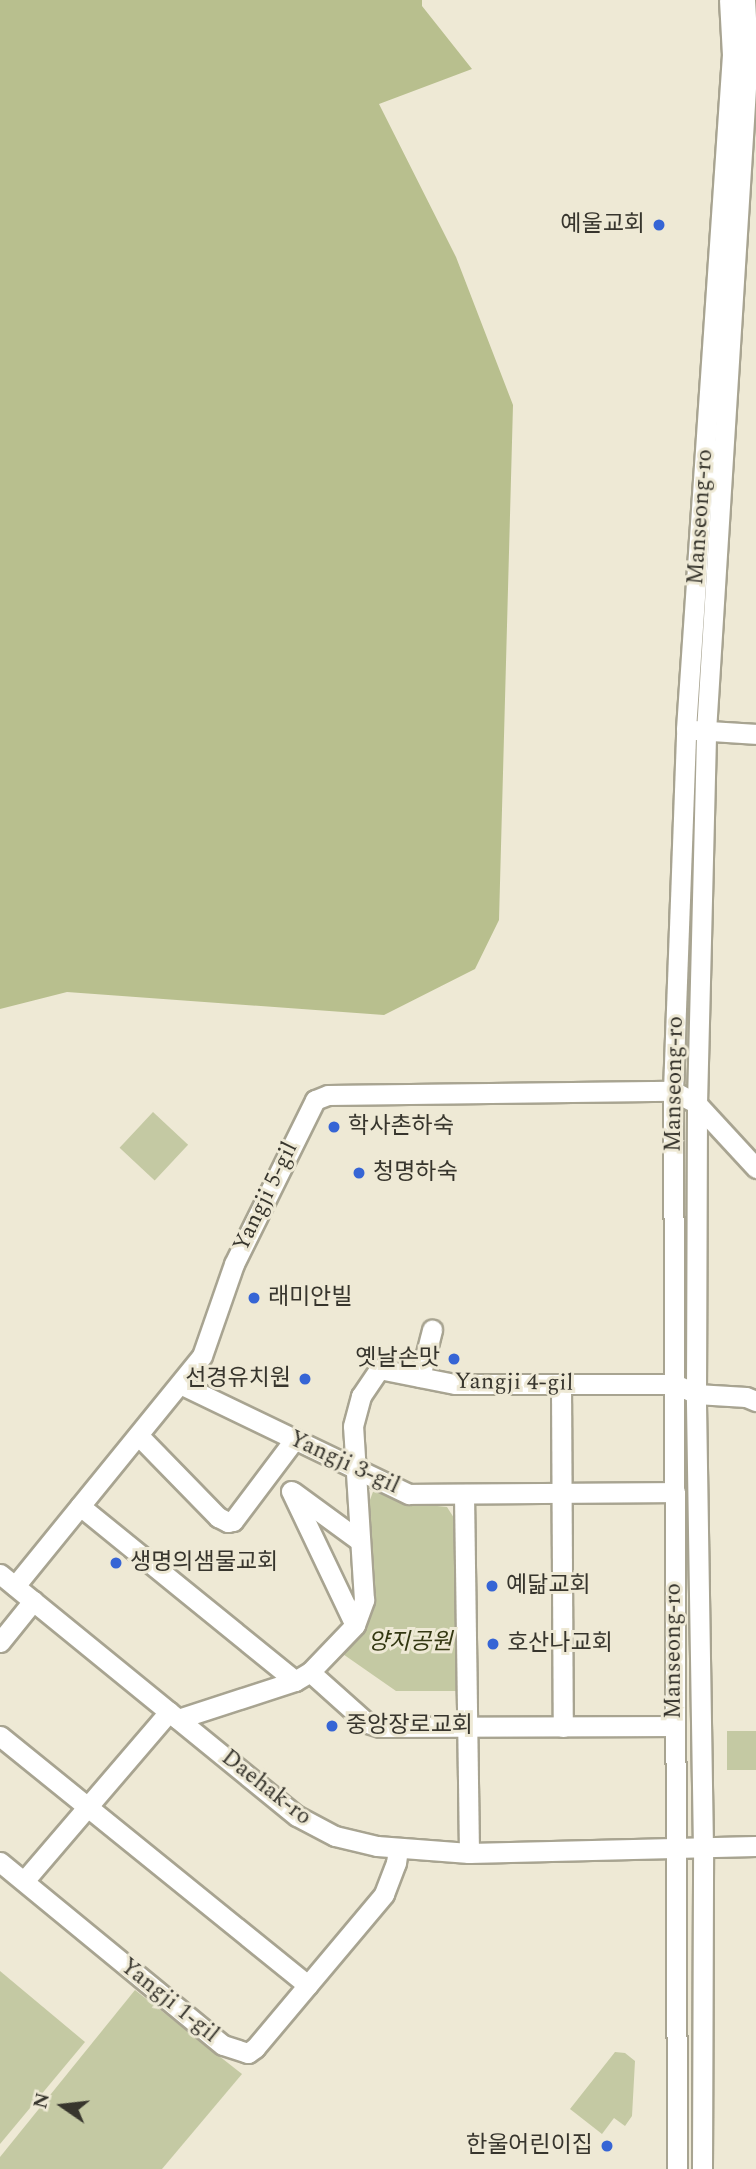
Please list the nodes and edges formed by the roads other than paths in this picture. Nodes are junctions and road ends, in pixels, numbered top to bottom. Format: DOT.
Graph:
graph roads {
  1 [pos="729,0"];
  2 [pos="745,0"];
  3 [pos="746,55"];
  4 [pos="696,730"];
  5 [pos="756,734"];
  6 [pos="674,1091"];
  7 [pos="697,1104"];
  8 [pos="756,1168"];
  9 [pos="432,1329"];
  10 [pos="420,1377"];
  11 [pos="180,1384"];
  12 [pos="675,1384"];
  13 [pos="561,1385"];
  14 [pos="696,1394"];
  15 [pos="756,1401"];
  16 [pos="138,1435"];
  17 [pos="294,1440"];
  18 [pos="355,1469"];
  19 [pos="268,1474"];
  20 [pos="291,1491"];
  21 [pos="675,1492"];
  22 [pos="464,1494"];
  23 [pos="562,1494"];
  24 [pos="80,1506"];
  25 [pos="360,1541"];
  26 [pos="7,1580"];
  27 [pos="33,1601"];
  28 [pos="355,1625"];
  29 [pos="0,1642"];
  30 [pos="303,1677"];
  31 [pos="174,1716"];
  32 [pos="674,1726"];
  33 [pos="563,1727"];
  34 [pos="468,1728"];
  35 [pos="0,1736"];
  36 [pos="88,1807"];
  37 [pos="756,1846"];
  38 [pos="397,1848"];
  39 [pos="703,1849"];
  40 [pos="674,1850"];
  41 [pos="468,1853"];
  42 [pos="0,1862"];
  43 [pos="24,1881"];
  44 [pos="308,1984"];
  45 [pos="677,2169"];
  46 [pos="702,2169"];
  1 -- 3 [label="street, Manseong-ro"];
  2 -- 3 [label="street, Manseong-ro"];
  3 -- 4 [label="street, Manseong-ro"];
  4 -- 5 [label="street"];
  4 -- 6 [label="street, Manseong-ro"];
  4 -- 7 [label="street, Manseong-ro"];
  6 -- 7 [label="street"];
  6 -- 11 [label="street, Yangji 5-gil"];
  6 -- 12 [label="street, Manseong-ro"];
  7 -- 8 [label="street"];
  7 -- 14 [label="street, Manseong-ro"];
  9 -- 10 [label="street"];
  10 -- 13 [label="street, Yangji 4-gil"];
  10 -- 18 [label="street, Yangji 4-gil"];
  11 -- 16 [label="street, Yangji 5-gil"];
  11 -- 17 [label="street, Yangji 3-gil"];
  12 -- 13 [label="street, Yangji 4-gil"];
  12 -- 14 [label="street"];
  12 -- 21 [label="street, Manseong-ro"];
  13 -- 23 [label="street"];
  14 -- 15 [label="street"];
  14 -- 39 [label="street, Manseong-ro"];
  16 -- 19 [label="street"];
  16 -- 24 [label="street, Yangji 5-gil"];
  17 -- 18 [label="street, Yangji 3-gil"];
  17 -- 19 [label="street"];
  18 -- 22 [label="street, Yangji 3-gil"];
  18 -- 25 [label="street"];
  19 -- 20 [label="street"];
  20 -- 25 [label="street"];
  20 -- 28 [label="street"];
  21 -- 23 [label="street, Yangji 3-gil"];
  21 -- 32 [label="street, Manseong-ro"];
  22 -- 23 [label="street, Yangji 3-gil"];
  22 -- 34 [label="street"];
  23 -- 33 [label="street"];
  24 -- 26 [label="street, Yangji 5-gil"];
  24 -- 30 [label="street"];
  25 -- 28 [label="street"];
  26 -- 27 [label="street, Daehak-ro"];
  27 -- 29 [label="street"];
  27 -- 31 [label="street, Daehak-ro"];
  28 -- 30 [label="street"];
  30 -- 31 [label="street"];
  30 -- 34 [label="street"];
  31 -- 36 [label="street"];
  31 -- 38 [label="street, Daehak-ro"];
  32 -- 33 [label="street"];
  32 -- 40 [label="street, Manseong-ro"];
  33 -- 34 [label="street"];
  34 -- 41 [label="street"];
  35 -- 36 [label="street"];
  36 -- 43 [label="street"];
  36 -- 44 [label="street"];
  37 -- 39 [label="street, Daehak-ro"];
  38 -- 41 [label="street, Daehak-ro"];
  38 -- 44 [label="street, Yangji 1-gil"];
  39 -- 40 [label="street, Daehak-ro"];
  39 -- 46 [label="street, Manseong-ro"];
  40 -- 41 [label="street, Daehak-ro"];
  40 -- 45 [label="street, Manseong-ro"];
  42 -- 43 [label="street, Yangji 1-gil"];
  43 -- 44 [label="street, Yangji 1-gil"];
}
